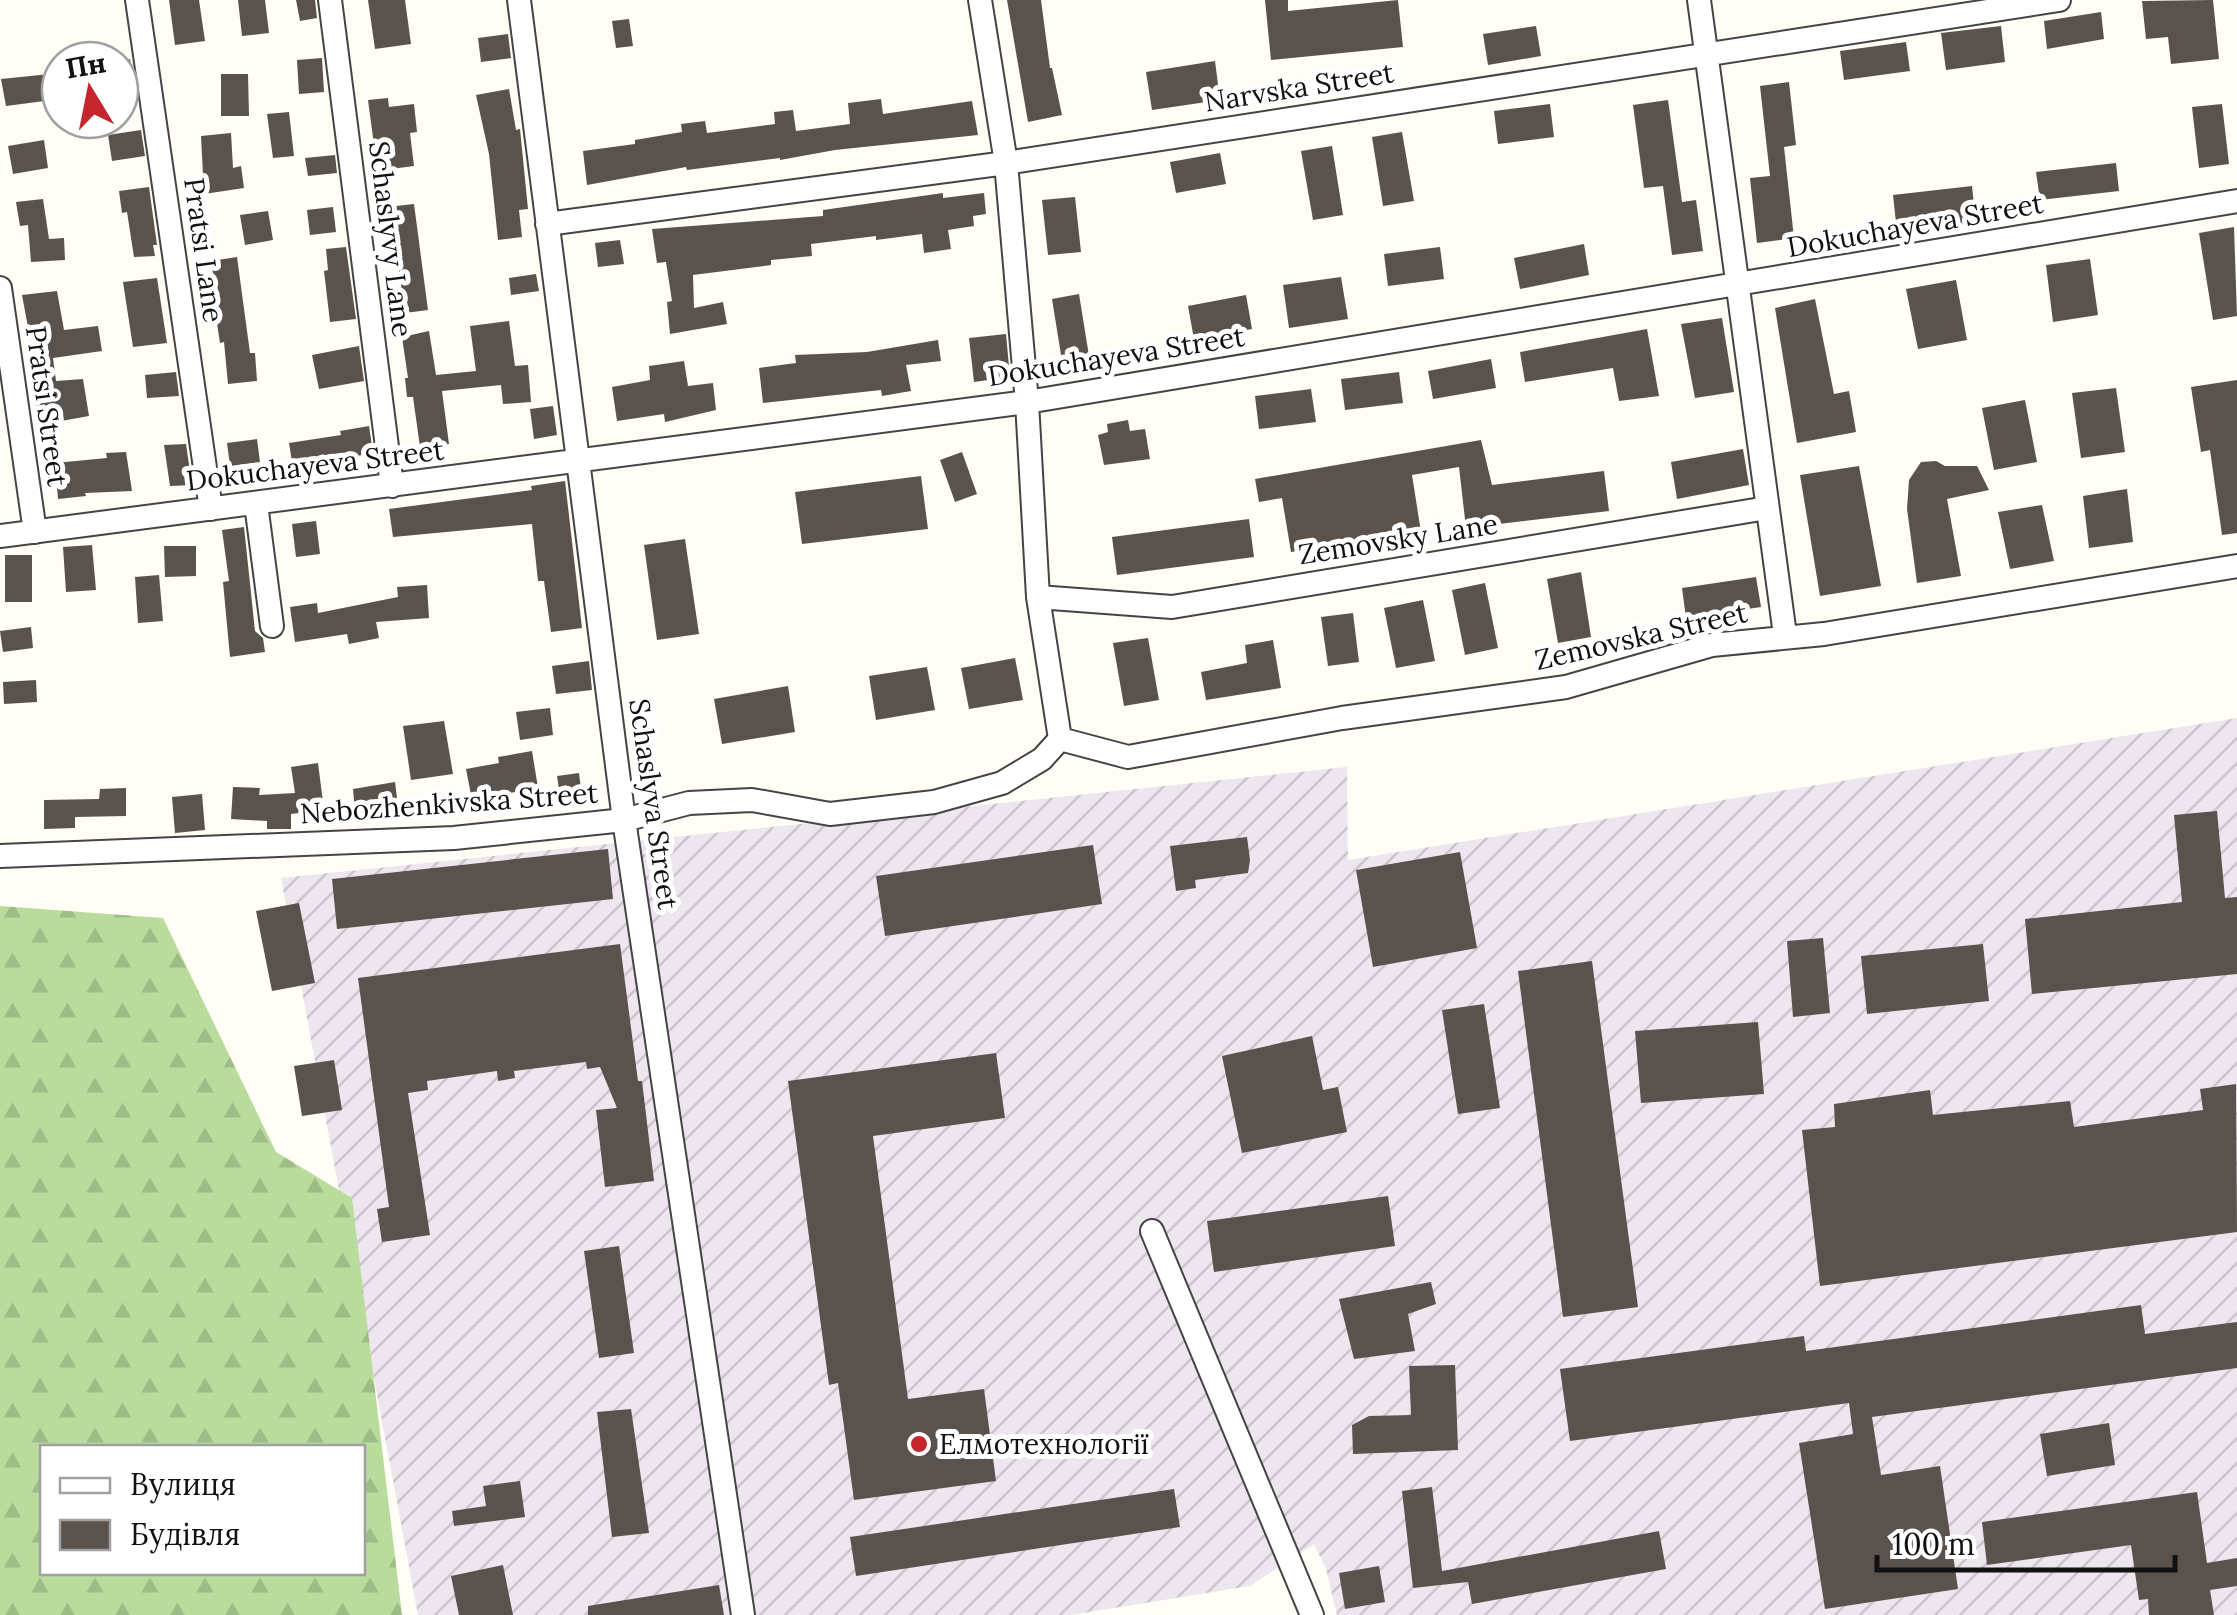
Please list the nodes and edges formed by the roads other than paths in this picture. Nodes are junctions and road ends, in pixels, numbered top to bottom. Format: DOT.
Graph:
graph roads {
  1 [pos="138,0"];
  2 [pos="330,0"];
  3 [pos="519,0"];
  4 [pos="980,0"];
  5 [pos="1699,0"];
  6 [pos="2058,0"];
  7 [pos="1706,54"];
  8 [pos="1006,163"];
  9 [pos="2237,201"];
  10 [pos="547,224"];
  11 [pos="1738,285"];
  12 [pos="0,288"];
  13 [pos="1027,402"];
  14 [pos="578,460"];
  15 [pos="392,486"];
  16 [pos="256,504"];
  17 [pos="1767,508"];
  18 [pos="211,509"];
  19 [pos="35,532"];
  20 [pos="0,536"];
  21 [pos="2237,566"];
  22 [pos="1038,597"];
  23 [pos="272,626"];
  24 [pos="1785,635"];
  25 [pos="1060,739"];
  26 [pos="624,820"];
  27 [pos="0,856"];
  28 [pos="1152,1231"];
  29 [pos="743,1615"];
  30 [pos="1312,1615"];
  1 -- 18 [label="street, Pratsi Lane"];
  2 -- 15 [label="street, Schaslyvy Lane"];
  3 -- 10 [label="street, Schaslyva Street"];
  4 -- 8 [label="street"];
  5 -- 7 [label="street"];
  6 -- 7 [label="street, Narvska Street"];
  7 -- 8 [label="street, Narvska Street"];
  7 -- 11 [label="street"];
  8 -- 10 [label="street, Narvska Street"];
  8 -- 13 [label="street"];
  9 -- 11 [label="street, Dokuchayeva Street"];
  10 -- 14 [label="street, Schaslyva Street"];
  11 -- 13 [label="street, Dokuchayeva Street"];
  11 -- 17 [label="street"];
  12 -- 19 [label="street, Pratsi Street"];
  13 -- 14 [label="street, Dokuchayeva Street"];
  13 -- 22 [label="street"];
  14 -- 15 [label="street, Dokuchayeva Street"];
  14 -- 26 [label="street, Schaslyva Street"];
  15 -- 16 [label="street, Dokuchayeva Street"];
  16 -- 18 [label="street, Dokuchayeva Street"];
  16 -- 23 [label="street"];
  17 -- 22 [label="street, Zemovsky Lane"];
  17 -- 24 [label="street"];
  18 -- 19 [label="street, Dokuchayeva Street"];
  19 -- 20 [label="street, Dokuchayeva Street"];
  21 -- 24 [label="street, Zemovska Street"];
  22 -- 25 [label="street"];
  24 -- 25 [label="street, Zemovska Street"];
  25 -- 26 [label="street, Nebozhenkivska Street"];
  26 -- 27 [label="street, Nebozhenkivska Street"];
  26 -- 29 [label="street, Schaslyva Street"];
  28 -- 30 [label="street"];
}
